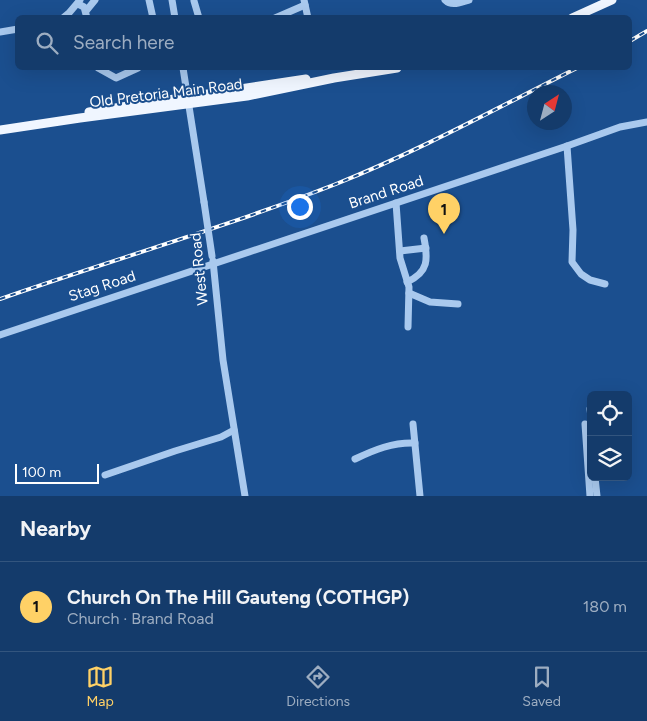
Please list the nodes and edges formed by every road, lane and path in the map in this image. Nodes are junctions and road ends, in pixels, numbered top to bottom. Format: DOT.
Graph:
graph roads {
  1 [pos="93,0"];
  2 [pos="101,0"];
  3 [pos="149,0"];
  4 [pos="172,0"];
  5 [pos="445,0"];
  6 [pos="469,0"];
  7 [pos="612,0"];
  8 [pos="194,1"];
  9 [pos="79,2"];
  10 [pos="304,2"];
  11 [pos="86,14"];
  12 [pos="67,15"];
  13 [pos="152,15"];
  14 [pos="174,15"];
  15 [pos="198,15"];
  16 [pos="280,15"];
  17 [pos="307,15"];
  18 [pos="579,15"];
  19 [pos="15,30"];
  20 [pos="0,32"];
  21 [pos="102,70"];
  22 [pos="134,70"];
  23 [pos="183,70"];
  24 [pos="384,70"];
  25 [pos="188,101"];
  26 [pos="647,122"];
  27 [pos="0,126"];
  28 [pos="0,130"];
  29 [pos="568,146"];
  30 [pos="396,203"];
  31 [pos="424,238"];
  32 [pos="426,248"];
  33 [pos="400,251"];
  34 [pos="213,260"];
  35 [pos="407,282"];
  36 [pos="606,284"];
  37 [pos="409,293"];
  38 [pos="458,304"];
  39 [pos="408,326"];
  40 [pos="0,335"];
  41 [pos="413,424"];
  42 [pos="585,424"];
  43 [pos="234,430"];
  44 [pos="221,437"];
  45 [pos="236,440"];
  46 [pos="587,441"];
  47 [pos="415,443"];
  48 [pos="355,460"];
  49 [pos="105,475"];
  50 [pos="590,481"];
  51 [pos="595,481"];
  52 [pos="245,496"];
  53 [pos="420,496"];
  54 [pos="590,496"];
  55 [pos="597,496"];
  1 -- 2 [label="street"];
  1 -- 11 [label="street"];
  3 -- 13 [label="street"];
  4 -- 14 [label="street"];
  5 -- 6 [label="street"];
  7 -- 18 [label="main road"];
  8 -- 15 [label="street"];
  9 -- 11 [label="street"];
  9 -- 12 [label="street"];
  10 -- 16 [label="street"];
  10 -- 17 [label="street"];
  19 -- 20 [label="street"];
  21 -- 22 [label="street"];
  23 -- 25 [label="street, West Road"];
  24 -- 25 [label="main road, Old Pretoria Main Road"];
  25 -- 27 [label="main road, Old Pretoria Main Road"];
  25 -- 28 [label="main road, Old Pretoria Main Road"];
  25 -- 34 [label="street, West Road, bridge"];
  26 -- 29 [label="street, Brand Road"];
  29 -- 30 [label="street, Brand Road"];
  29 -- 36 [label="street"];
  30 -- 33 [label="street"];
  30 -- 34 [label="street, Brand Road"];
  31 -- 32 [label="street"];
  32 -- 33 [label="street"];
  32 -- 35 [label="street"];
  33 -- 35 [label="street"];
  34 -- 40 [label="street, Stag Road"];
  34 -- 43 [label="street, West Road"];
  35 -- 37 [label="street"];
  37 -- 38 [label="street"];
  37 -- 39 [label="street"];
  41 -- 47 [label="street"];
  42 -- 46 [label="street"];
  43 -- 44 [label="street"];
  43 -- 45 [label="street, West Road"];
  44 -- 45 [label="street"];
  44 -- 49 [label="street"];
  45 -- 52 [label="street, West Road"];
  47 -- 48 [label="street"];
  47 -- 53 [label="street"];
  50 -- 54 [label="street"];
  51 -- 55 [label="street"];
}
